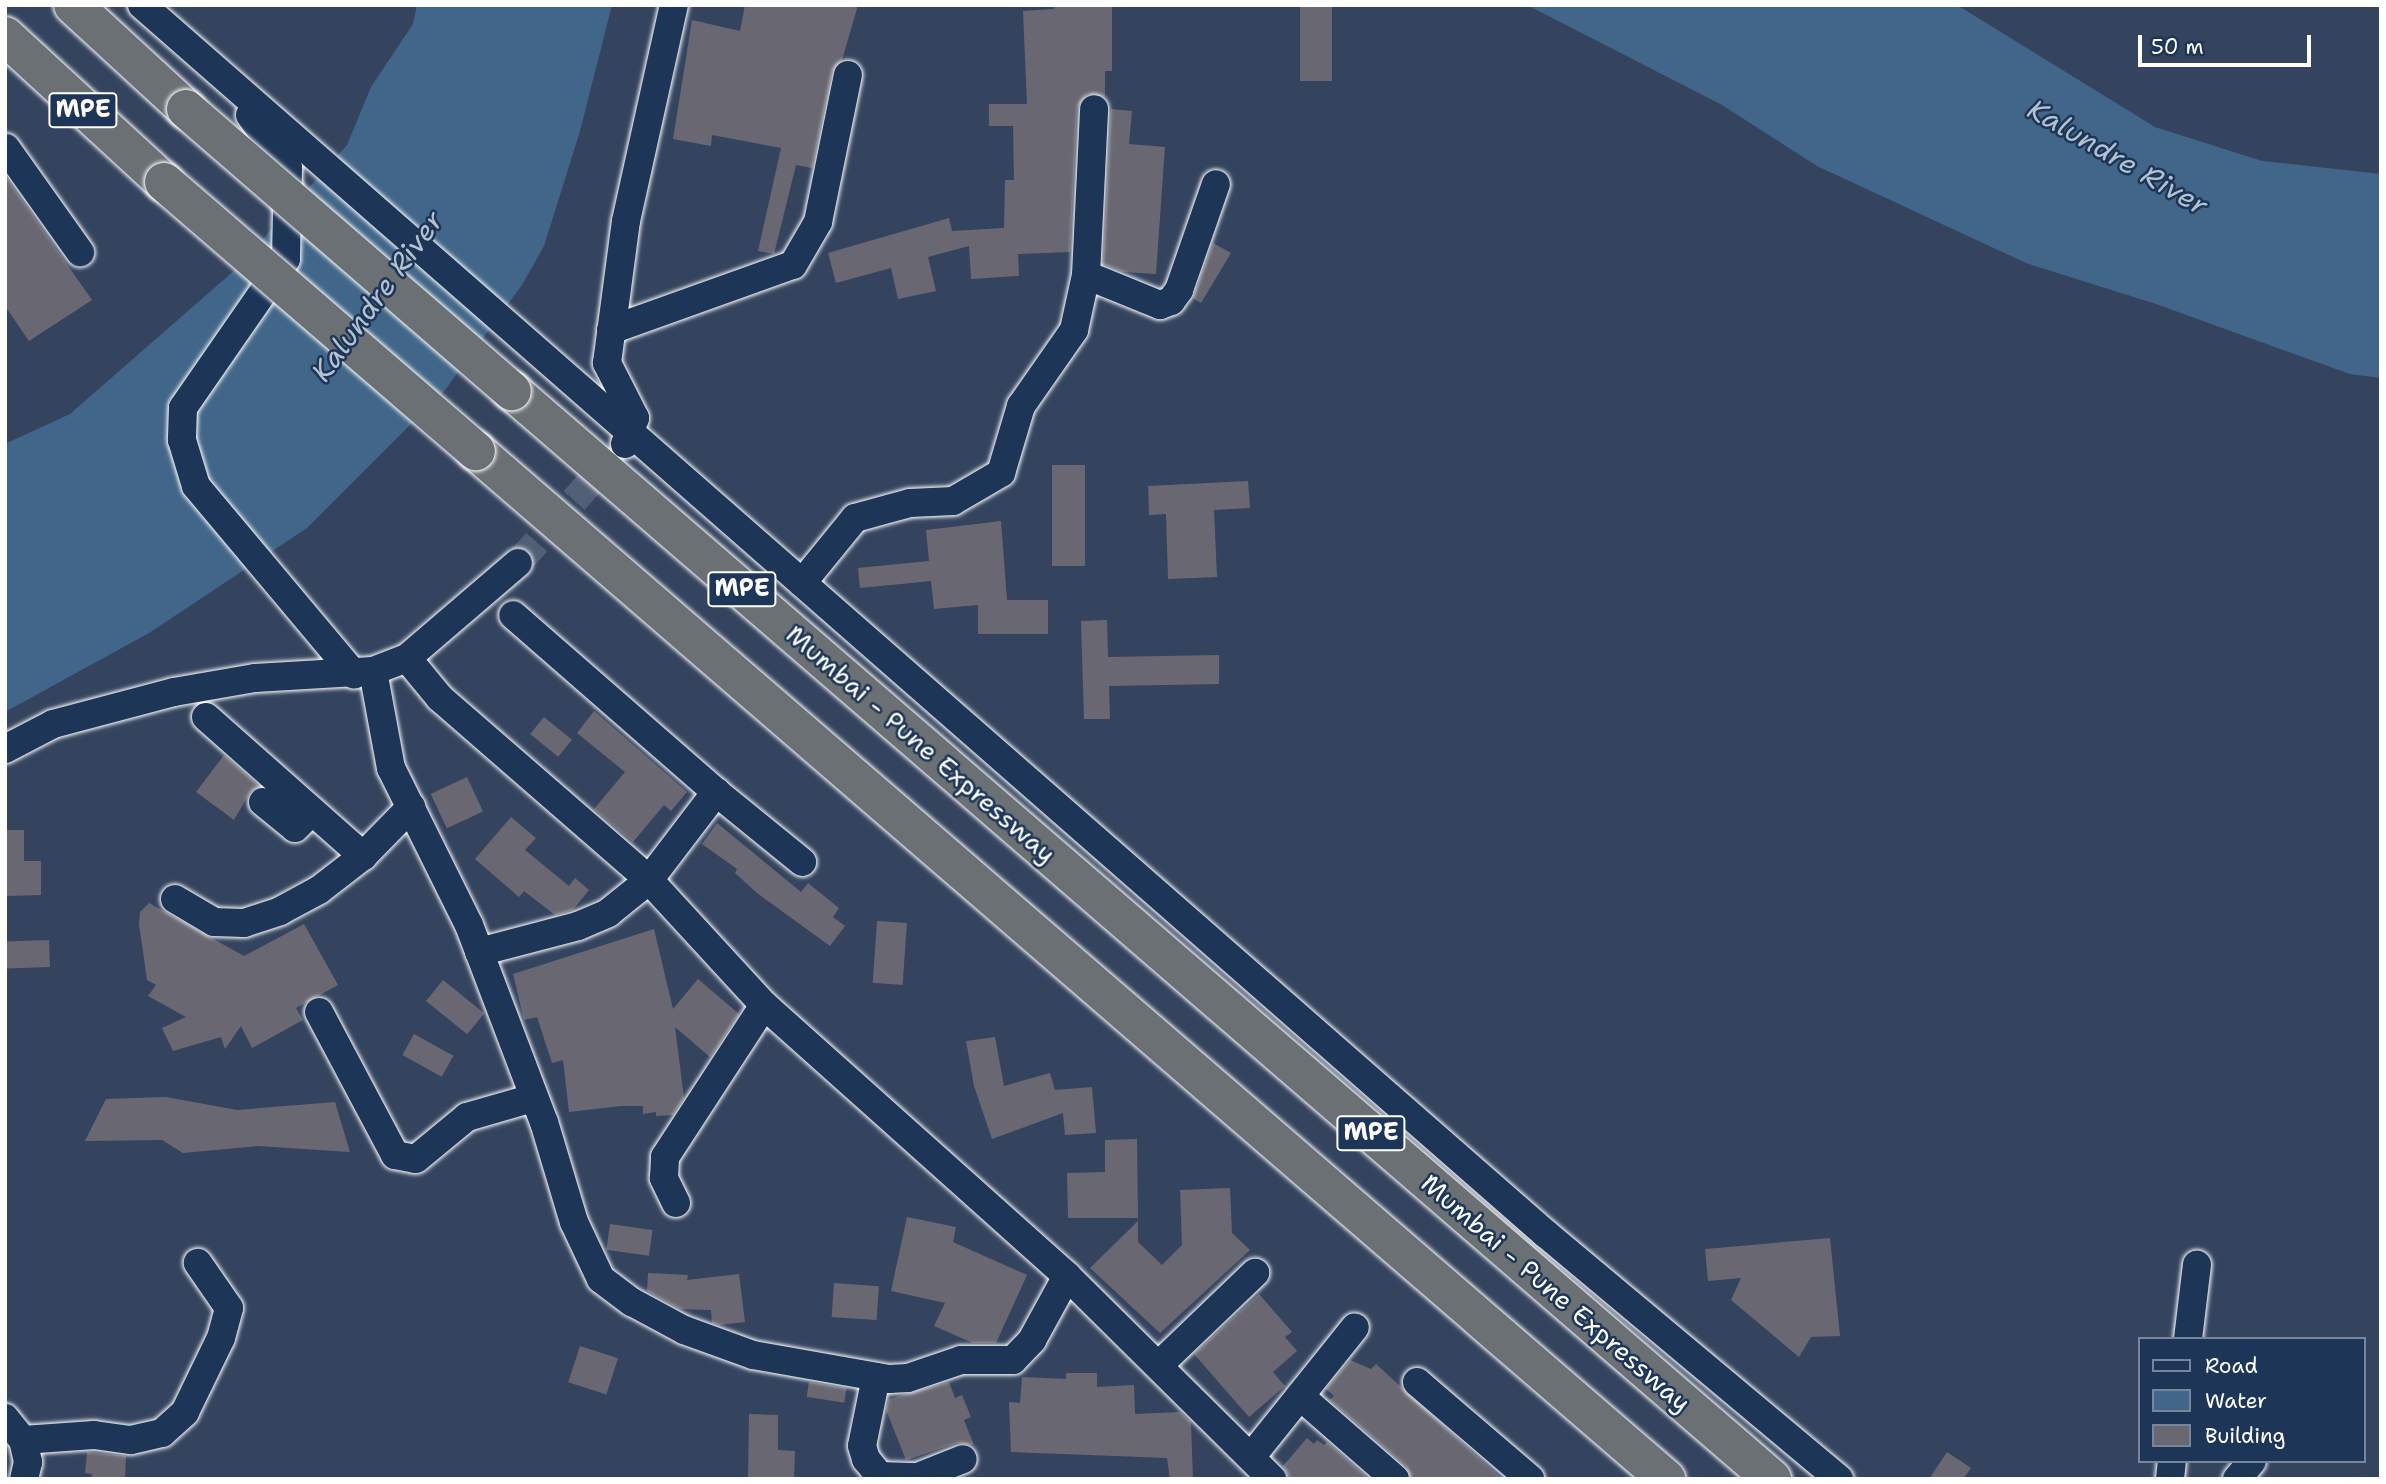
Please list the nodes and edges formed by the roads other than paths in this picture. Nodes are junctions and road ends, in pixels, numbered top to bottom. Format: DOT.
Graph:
graph roads {
  1 [pos="73,5"];
  2 [pos="142,5"];
  3 [pos="674,5"];
  4 [pos="5,36"];
  5 [pos="848,75"];
  6 [pos="224,78"];
  7 [pos="1094,109"];
  8 [pos="6,147"];
  9 [pos="1216,184"];
  10 [pos="80,252"];
  11 [pos="1086,275"];
  12 [pos="611,330"];
  13 [pos="625,444"];
  14 [pos="518,564"];
  15 [pos="802,583"];
  16 [pos="513,615"];
  17 [pos="407,658"];
  18 [pos="363,672"];
  19 [pos="206,717"];
  20 [pos="5,749"];
  21 [pos="716,792"];
  22 [pos="263,802"];
  23 [pos="411,807"];
  24 [pos="312,811"];
  25 [pos="363,856"];
  26 [pos="802,862"];
  27 [pos="649,880"];
  28 [pos="175,898"];
  29 [pos="479,952"];
  30 [pos="764,1005"];
  31 [pos="319,1012"];
  32 [pos="533,1098"];
  33 [pos="676,1203"];
  34 [pos="198,1263"];
  35 [pos="2197,1265"];
  36 [pos="1255,1273"];
  37 [pos="1067,1276"];
  38 [pos="1355,1327"];
  39 [pos="2188,1337"];
  40 [pos="1160,1364"];
  41 [pos="876,1377"];
  42 [pos="1417,1382"];
  43 [pos="1300,1396"];
  44 [pos="5,1418"];
  45 [pos="23,1440"];
  46 [pos="1251,1457"];
  47 [pos="963,1459"];
  48 [pos="2250,1463"];
  49 [pos="918,1478"];
  50 [pos="24,1479"];
  51 [pos="1272,1479"];
  52 [pos="1395,1479"];
  53 [pos="1530,1479"];
  54 [pos="1666,1479"];
  55 [pos="1772,1479"];
  56 [pos="1839,1479"];
  57 [pos="2237,1479"];
  1 -- 55 [label="highway, Mumbai - Pune Expressway / MPE, bridge"];
  2 -- 6 [label="street"];
  3 -- 12 [label="street"];
  4 -- 54 [label="highway, MPE, bridge"];
  5 -- 12 [label="street"];
  6 -- 13 [label="street"];
  6 -- 18 [label="street"];
  7 -- 11 [label="street"];
  8 -- 10 [label="street"];
  9 -- 11 [label="street"];
  11 -- 15 [label="street"];
  12 -- 13 [label="street"];
  13 -- 15 [label="street"];
  14 -- 17 [label="street"];
  15 -- 56 [label="street"];
  16 -- 21 [label="street"];
  17 -- 18 [label="street"];
  17 -- 27 [label="street"];
  18 -- 20 [label="street"];
  18 -- 23 [label="street"];
  19 -- 24 [label="street"];
  21 -- 26 [label="street"];
  21 -- 27 [label="street"];
  22 -- 24 [label="street"];
  23 -- 25 [label="street"];
  23 -- 29 [label="street"];
  24 -- 25 [label="street"];
  25 -- 28 [label="street"];
  27 -- 29 [label="street"];
  27 -- 30 [label="street"];
  29 -- 32 [label="street"];
  30 -- 33 [label="street"];
  30 -- 37 [label="street"];
  31 -- 32 [label="street"];
  32 -- 41 [label="street"];
  34 -- 45 [label="street"];
  35 -- 39 [label="street"];
  36 -- 40 [label="street"];
  37 -- 40 [label="street"];
  37 -- 41 [label="street"];
  38 -- 43 [label="street"];
  40 -- 46 [label="street"];
  41 -- 49 [label="street"];
  42 -- 53 [label="street"];
  43 -- 46 [label="street"];
  43 -- 52 [label="street"];
  44 -- 45 [label="street"];
  45 -- 50 [label="street"];
  46 -- 51 [label="street"];
  47 -- 49 [label="street"];
  48 -- 57 [label="street"];
}
